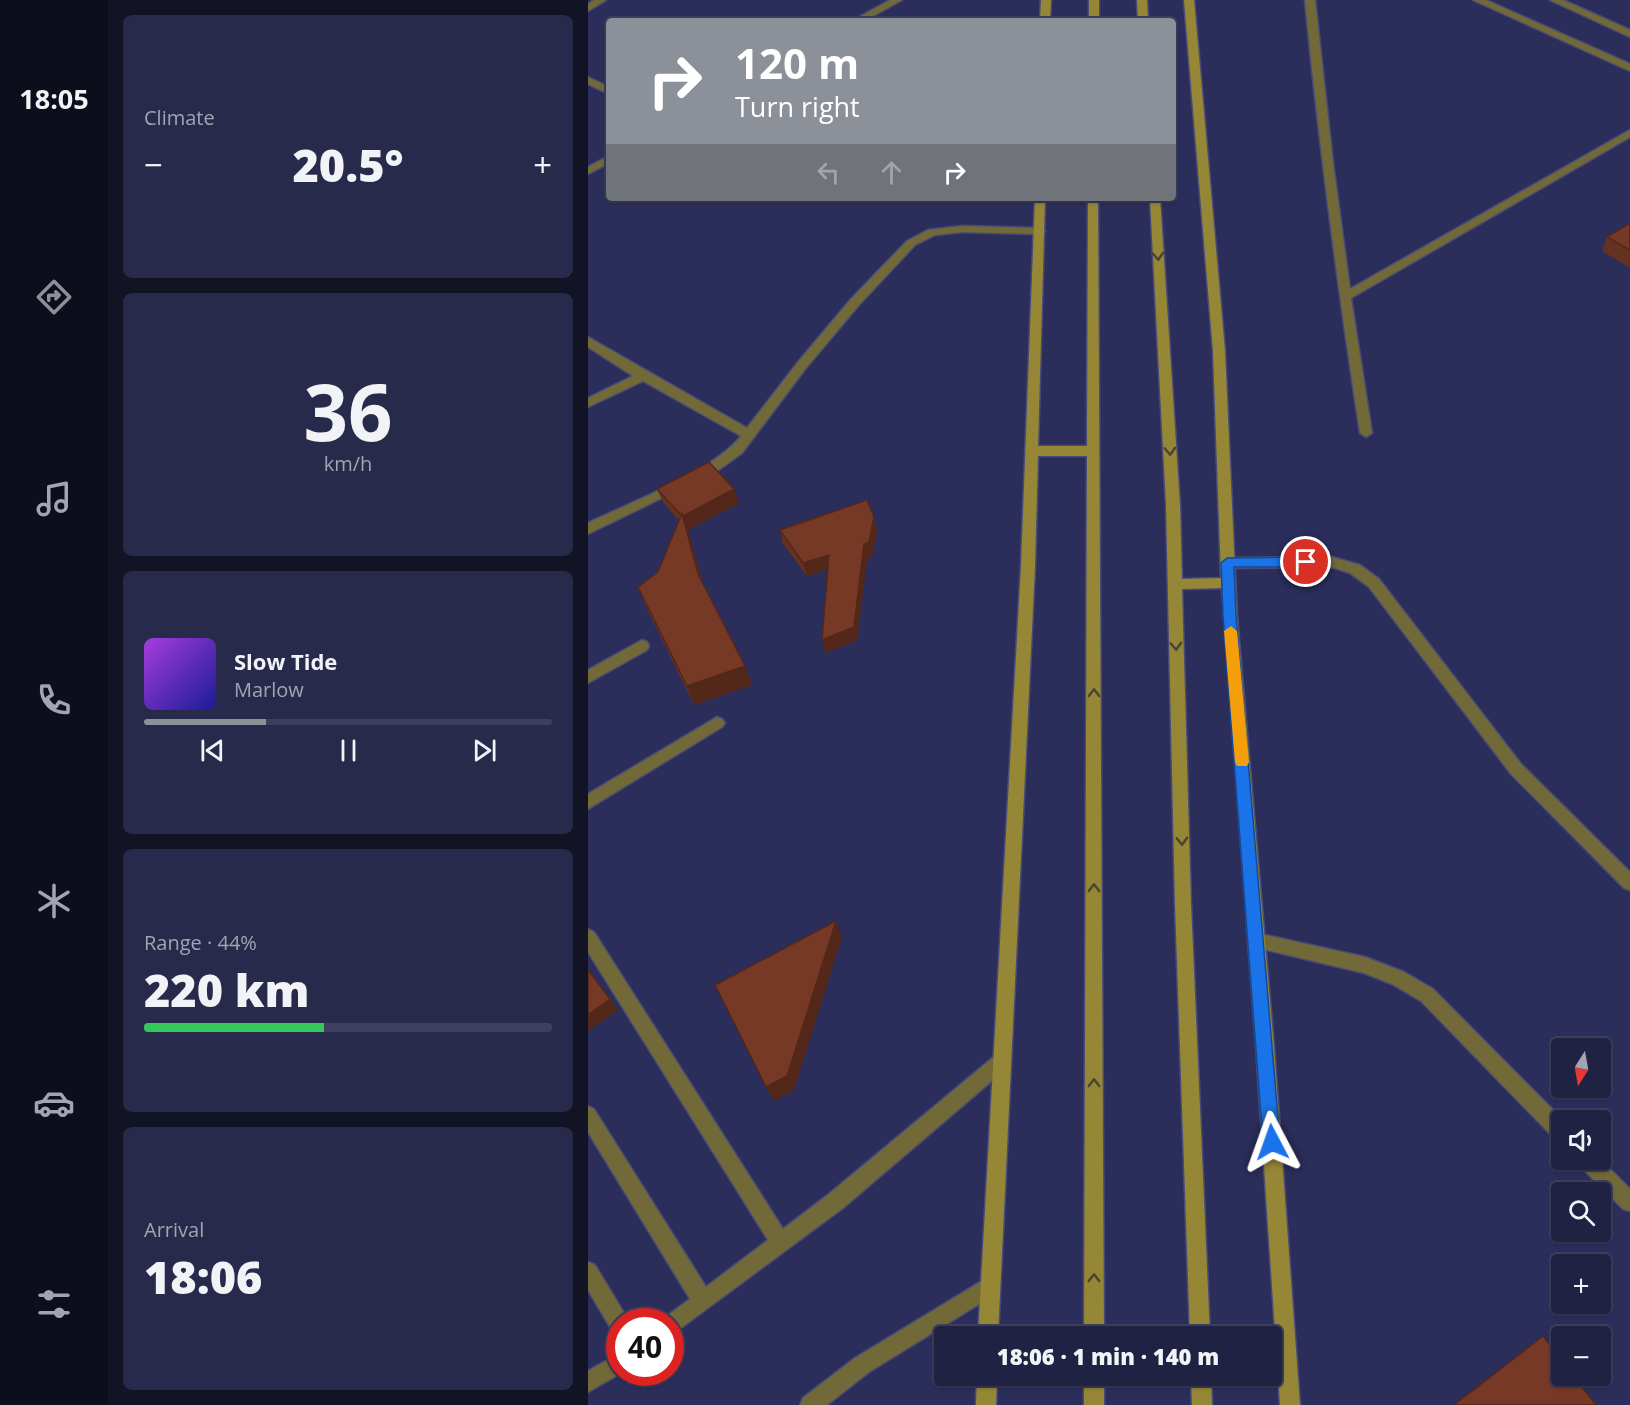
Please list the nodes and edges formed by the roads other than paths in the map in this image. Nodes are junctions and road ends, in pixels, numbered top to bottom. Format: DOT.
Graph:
graph roads {
  1 [pos="601,0"];
  2 [pos="897,0"];
  3 [pos="1046,0"];
  4 [pos="1094,0"];
  5 [pos="1142,0"];
  6 [pos="1189,0"];
  7 [pos="1310,0"];
  8 [pos="1478,0"];
  9 [pos="1555,0"];
  10 [pos="588,8"];
  11 [pos="863,18"];
  12 [pos="1045,18"];
  13 [pos="1094,18"];
  14 [pos="1143,18"];
  15 [pos="1630,34"];
  16 [pos="1630,68"];
  17 [pos="588,80"];
  18 [pos="606,89"];
  19 [pos="1630,133"];
  20 [pos="606,161"];
  21 [pos="588,171"];
  22 [pos="1040,201"];
  23 [pos="1093,201"];
  24 [pos="1155,201"];
  25 [pos="1039,231"];
  26 [pos="1345,297"];
  27 [pos="591,346"];
  28 [pos="643,376"];
  29 [pos="588,403"];
  30 [pos="1366,433"];
  31 [pos="749,435"];
  32 [pos="1032,451"];
  33 [pos="1094,451"];
  34 [pos="588,529"];
  35 [pos="1227,563"];
  36 [pos="1228,583"];
  37 [pos="1174,584"];
  38 [pos="642,646"];
  39 [pos="588,677"];
  40 [pos="717,723"];
  41 [pos="588,802"];
  42 [pos="1630,883"];
  43 [pos="588,938"];
  44 [pos="1256,941"];
  45 [pos="1002,1061"];
  46 [pos="588,1115"];
  47 [pos="1551,1122"];
  48 [pos="1598,1170"];
  49 [pos="1630,1202"];
  50 [pos="781,1242"];
  51 [pos="588,1272"];
  52 [pos="990,1286"];
  53 [pos="703,1301"];
  54 [pos="610,1308"];
  55 [pos="684,1315"];
  56 [pos="988,1326"];
  57 [pos="1094,1326"];
  58 [pos="1200,1326"];
  59 [pos="606,1371"];
  60 [pos="588,1382"];
  61 [pos="987,1386"];
  62 [pos="1094,1386"];
  63 [pos="1201,1386"];
  64 [pos="810,1405"];
  65 [pos="986,1405"];
  66 [pos="1094,1405"];
  67 [pos="1202,1405"];
  68 [pos="1290,1405"];
  1 -- 10 [label="street"];
  2 -- 11 [label="street"];
  3 -- 12 [label="street"];
  4 -- 13 [label="street"];
  5 -- 14 [label="street"];
  6 -- 35 [label="street"];
  7 -- 26 [label="street"];
  8 -- 16 [label="street"];
  9 -- 15 [label="street"];
  17 -- 18 [label="street"];
  19 -- 26 [label="street"];
  20 -- 21 [label="street"];
  22 -- 25 [label="street"];
  23 -- 33 [label="street"];
  24 -- 37 [label="street, one-way"];
  25 -- 31 [label="street"];
  25 -- 32 [label="street"];
  26 -- 30 [label="street"];
  27 -- 28 [label="street"];
  28 -- 29 [label="street"];
  28 -- 31 [label="street"];
  31 -- 34 [label="street"];
  32 -- 33 [label="street"];
  32 -- 45 [label="street"];
  57 -- 33 [label="street, one-way"];
  35 -- 36 [label="street"];
  35 -- 42 [label="street"];
  36 -- 37 [label="street"];
  36 -- 44 [label="street"];
  37 -- 58 [label="street, one-way"];
  38 -- 39 [label="street"];
  40 -- 41 [label="street"];
  43 -- 50 [label="street"];
  44 -- 47 [label="street"];
  44 -- 68 [label="street"];
  45 -- 50 [label="street"];
  45 -- 52 [label="street"];
  46 -- 53 [label="street"];
  48 -- 49 [label="street"];
  50 -- 53 [label="street"];
  51 -- 54 [label="street"];
  52 -- 56 [label="street"];
  52 -- 64 [label="street"];
  53 -- 55 [label="street"];
  59 -- 60 [label="street"];
  61 -- 65 [label="street"];
  62 -- 66 [label="street"];
  63 -- 67 [label="street"];
}
